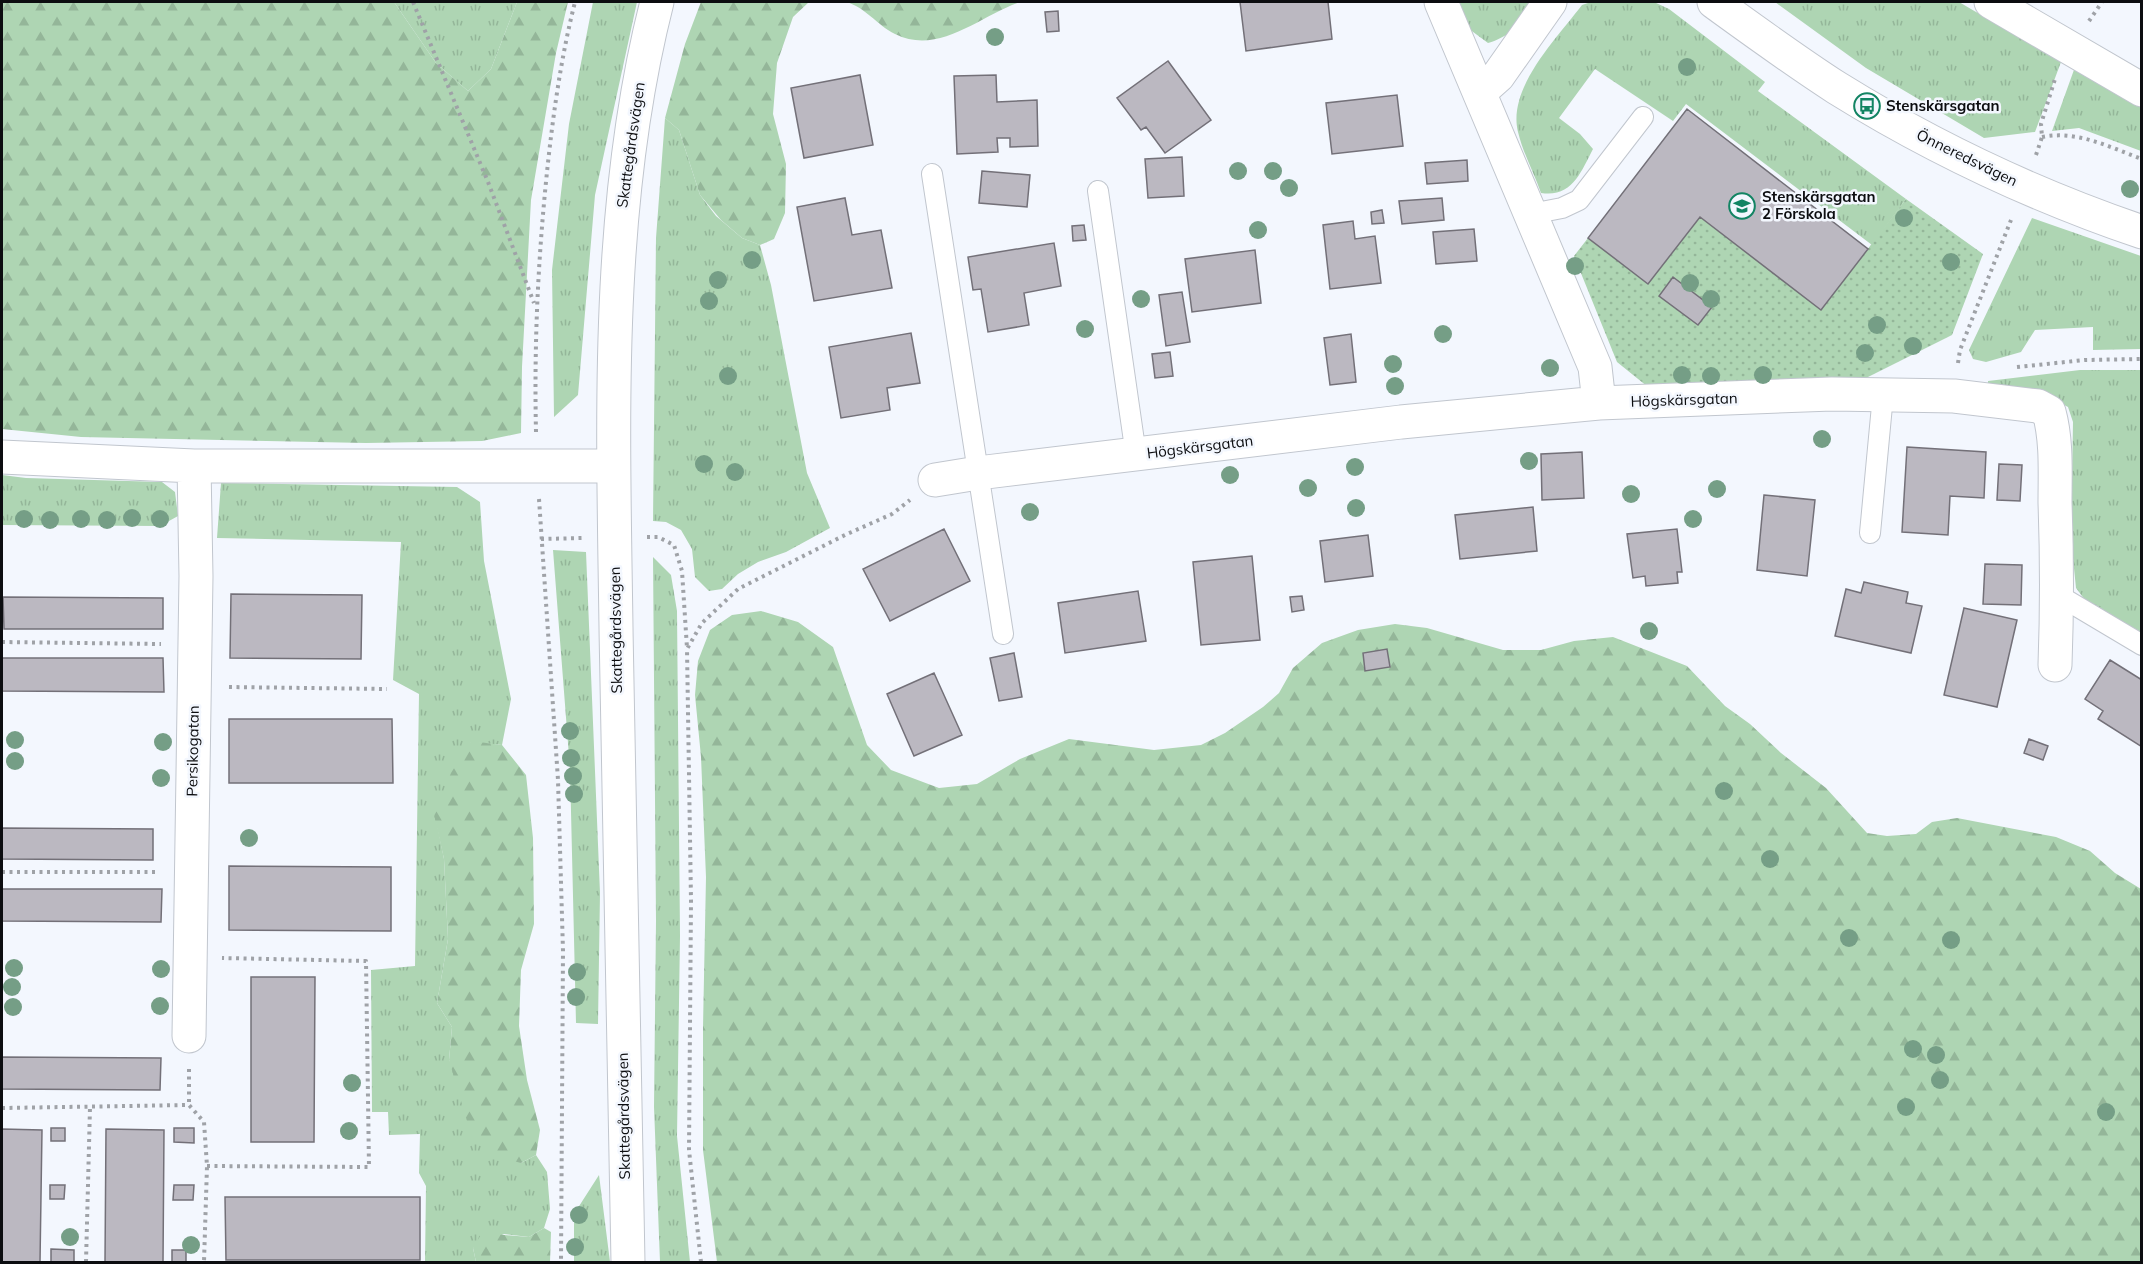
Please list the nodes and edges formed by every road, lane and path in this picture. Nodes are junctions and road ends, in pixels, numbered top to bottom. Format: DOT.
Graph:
graph roads {
  1 [pos="413,2"];
  2 [pos="576,2"];
  3 [pos="657,2"];
  4 [pos="1441,2"];
  5 [pos="1551,2"];
  6 [pos="1714,2"];
  7 [pos="1991,2"];
  8 [pos="2057,74"];
  9 [pos="2142,90"];
  10 [pos="1480,92"];
  11 [pos="1643,117"];
  12 [pos="2042,137"];
  13 [pos="2035,157"];
  14 [pos="2142,159"];
  15 [pos="933,174"];
  16 [pos="1098,191"];
  17 [pos="1531,214"];
  18 [pos="2011,220"];
  19 [pos="2142,232"];
  20 [pos="535,307"];
  21 [pos="2142,358"];
  22 [pos="2014,368"];
  23 [pos="1883,395"];
  24 [pos="1954,396"];
  25 [pos="1599,403"];
  26 [pos="1136,455"];
  27 [pos="2,458"];
  28 [pos="194,466"];
  29 [pos="614,466"];
  30 [pos="537,468"];
  31 [pos="978,473"];
  32 [pos="935,480"];
  33 [pos="1870,533"];
  34 [pos="2058,595"];
  35 [pos="1003,634"];
  36 [pos="2,642"];
  37 [pos="195,644"];
  38 [pos="2142,645"];
  39 [pos="2055,665"];
  40 [pos="194,687"];
  41 [pos="387,689"];
  42 [pos="2,872"];
  43 [pos="191,872"];
  44 [pos="190,958"];
  45 [pos="189,1036"];
  46 [pos="90,1107"];
  47 [pos="2,1108"];
  48 [pos="207,1166"];
  49 [pos="86,1263"];
  50 [pos="204,1263"];
  51 [pos="561,1263"];
  52 [pos="628,1263"];
  53 [pos="701,1263"];
  1 -- 20 [label="path"];
  2 -- 20 [label="path"];
  3 -- 29 [label="street, Skattegårdsvägen"];
  4 -- 10 [label="street"];
  5 -- 10 [label="street"];
  6 -- 19 [label="street, Önneredsvägen"];
  7 -- 9 [label="street"];
  8 -- 12 [label="path"];
  10 -- 17 [label="street"];
  11 -- 17 [label="lane"];
  12 -- 13 [label="path"];
  12 -- 14 [label="path"];
  15 -- 31 [label="lane"];
  16 -- 26 [label="lane, Högskärsgatan"];
  17 -- 25 [label="street"];
  18 -- 24 [label="path"];
  20 -- 30 [label="path"];
  21 -- 22 [label="path"];
  23 -- 24 [label="street, Högskärsgatan"];
  23 -- 25 [label="street, Högskärsgatan"];
  23 -- 33 [label="lane"];
  24 -- 34 [label="street, Högskärsgatan"];
  25 -- 26 [label="street, Högskärsgatan"];
  26 -- 31 [label="street, Högskärsgatan"];
  27 -- 28 [label="street"];
  28 -- 30 [label="street"];
  28 -- 37 [label="street, Persikogatan"];
  29 -- 30 [label="street"];
  29 -- 52 [label="street, Skattegårdsvägen"];
  30 -- 51 [label="path"];
  31 -- 32 [label="street, Högskärsgatan"];
  31 -- 35 [label="lane"];
  32 -- 53 [label="path"];
  34 -- 38 [label="lane"];
  34 -- 39 [label="street, Högskärsgatan"];
  36 -- 37 [label="path"];
  37 -- 40 [label="street, Persikogatan"];
  40 -- 41 [label="path"];
  40 -- 43 [label="street, Persikogatan"];
  42 -- 43 [label="path"];
  43 -- 44 [label="street, Persikogatan"];
  44 -- 45 [label="street, Persikogatan"];
  44 -- 48 [label="path"];
  46 -- 47 [label="path"];
  46 -- 48 [label="path"];
  46 -- 49 [label="path"];
  48 -- 50 [label="path"];
}
